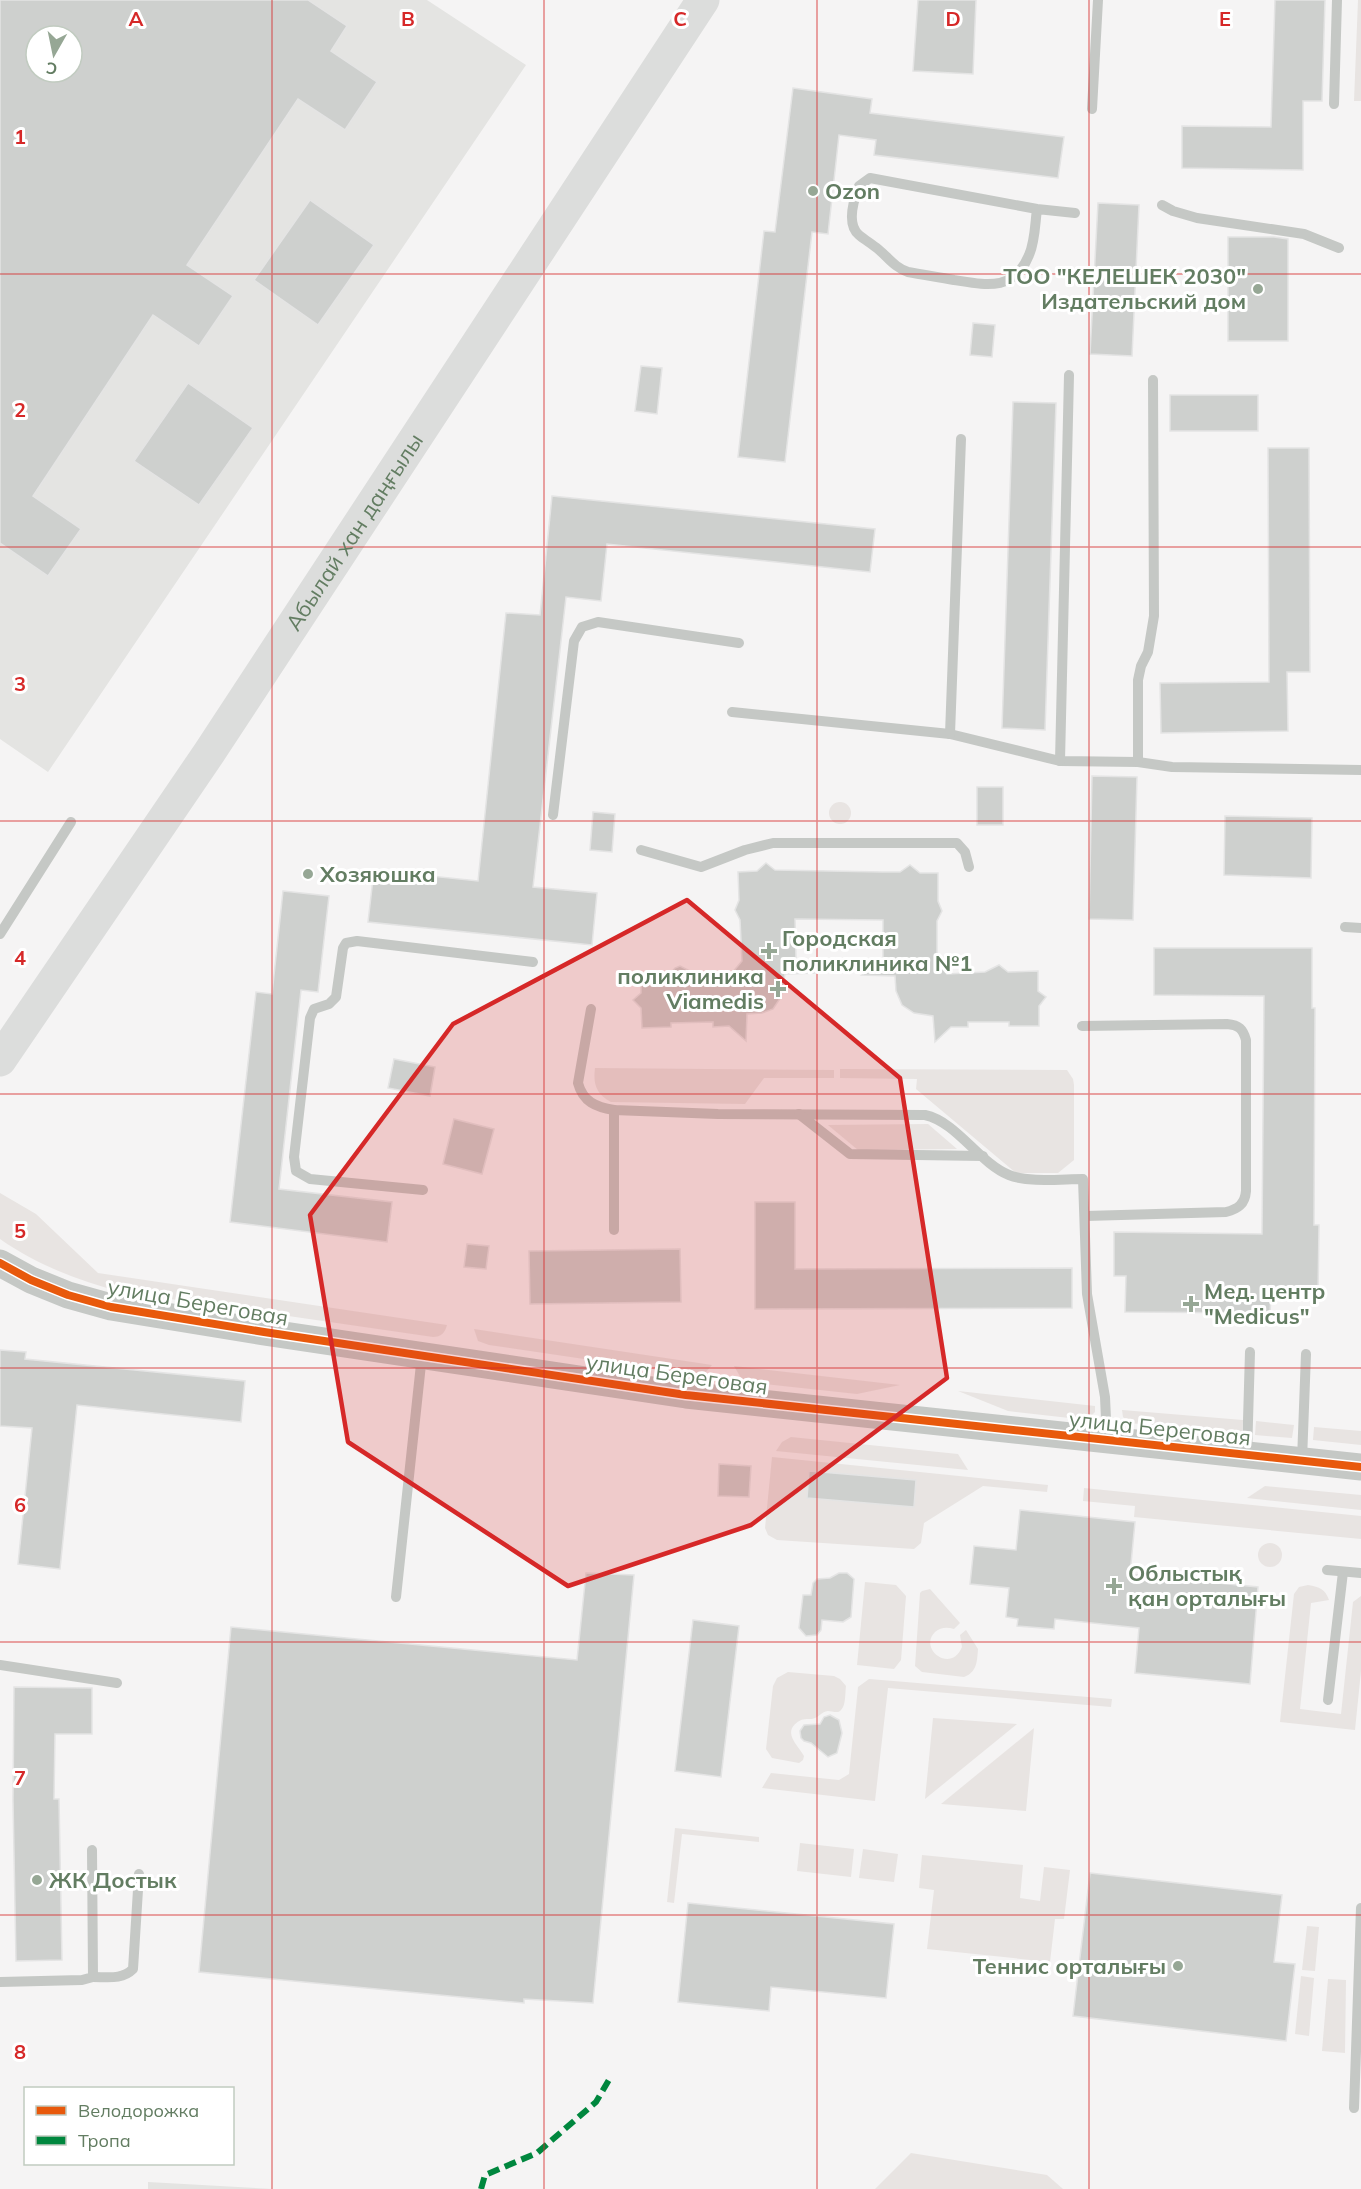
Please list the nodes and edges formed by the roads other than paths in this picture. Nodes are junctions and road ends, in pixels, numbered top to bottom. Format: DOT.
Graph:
graph roads {
  1 [pos="703,0"];
  2 [pos="1098,0"];
  3 [pos="1337,0"];
  4 [pos="1334,104"];
  5 [pos="1092,109"];
  6 [pos="1162,205"];
  7 [pos="1037,209"];
  8 [pos="1075,213"];
  9 [pos="1339,248"];
  10 [pos="1069,375"];
  11 [pos="1153,380"];
  12 [pos="961,439"];
  13 [pos="739,643"];
  14 [pos="732,712"];
  15 [pos="950,734"];
  16 [pos="1060,761"];
  17 [pos="1138,762"];
  18 [pos="1361,770"];
  19 [pos="553,815"];
  20 [pos="71,822"];
  21 [pos="641,850"];
  22 [pos="969,867"];
  23 [pos="1345,927"];
  24 [pos="1361,928"];
  25 [pos="0,934"];
  26 [pos="532,962"];
  27 [pos="591,1009"];
  28 [pos="1082,1026"];
  29 [pos="2,1052"];
  30 [pos="614,1110"];
  31 [pos="799,1114"];
  32 [pos="983,1156"];
  33 [pos="423,1190"];
  34 [pos="1086,1216"];
  35 [pos="614,1230"];
  36 [pos="0,1263"];
  37 [pos="1250,1352"];
  38 [pos="1306,1354"];
  39 [pos="422,1355"];
  40 [pos="1107,1441"];
  41 [pos="1247,1455"];
  42 [pos="1302,1461"];
  43 [pos="1361,1467"];
  44 [pos="1327,1570"];
  45 [pos="1343,1572"];
  46 [pos="1361,1573"];
  47 [pos="396,1597"];
  48 [pos="0,1665"];
  49 [pos="117,1683"];
  50 [pos="1328,1700"];
  51 [pos="92,1850"];
  52 [pos="139,1874"];
  53 [pos="1361,1908"];
  54 [pos="93,1977"];
  55 [pos="0,1982"];
  56 [pos="1354,2108"];
  1 -- 29 [label="highway, Абылай хан даңғылы"];
  2 -- 5 [label="lane"];
  3 -- 4 [label="lane"];
  6 -- 9 [label="lane"];
  7 -- 7 [label="lane"];
  7 -- 8 [label="lane"];
  10 -- 16 [label="lane"];
  11 -- 17 [label="lane"];
  12 -- 15 [label="lane"];
  13 -- 19 [label="lane"];
  14 -- 15 [label="lane"];
  15 -- 16 [label="lane"];
  16 -- 17 [label="lane"];
  17 -- 18 [label="lane"];
  20 -- 25 [label="lane"];
  21 -- 22 [label="lane"];
  23 -- 24 [label="lane"];
  26 -- 33 [label="lane"];
  27 -- 30 [label="lane"];
  28 -- 34 [label="lane"];
  30 -- 31 [label="lane"];
  30 -- 35 [label="lane"];
  31 -- 32 [label="lane"];
  31 -- 32 [label="lane"];
  32 -- 34 [label="lane"];
  34 -- 40 [label="lane"];
  36 -- 39 [label="street, улица Береговая"];
  37 -- 41 [label="lane"];
  38 -- 42 [label="lane"];
  39 -- 40 [label="street, улица Береговая"];
  39 -- 47 [label="lane"];
  40 -- 41 [label="street, улица Береговая"];
  41 -- 42 [label="street, улица Береговая"];
  42 -- 43 [label="street, улица Береговая"];
  44 -- 45 [label="lane"];
  45 -- 46 [label="lane"];
  45 -- 50 [label="lane"];
  48 -- 49 [label="lane"];
  51 -- 54 [label="lane"];
  52 -- 54 [label="lane"];
  53 -- 56 [label="lane"];
  54 -- 55 [label="lane"];
}
